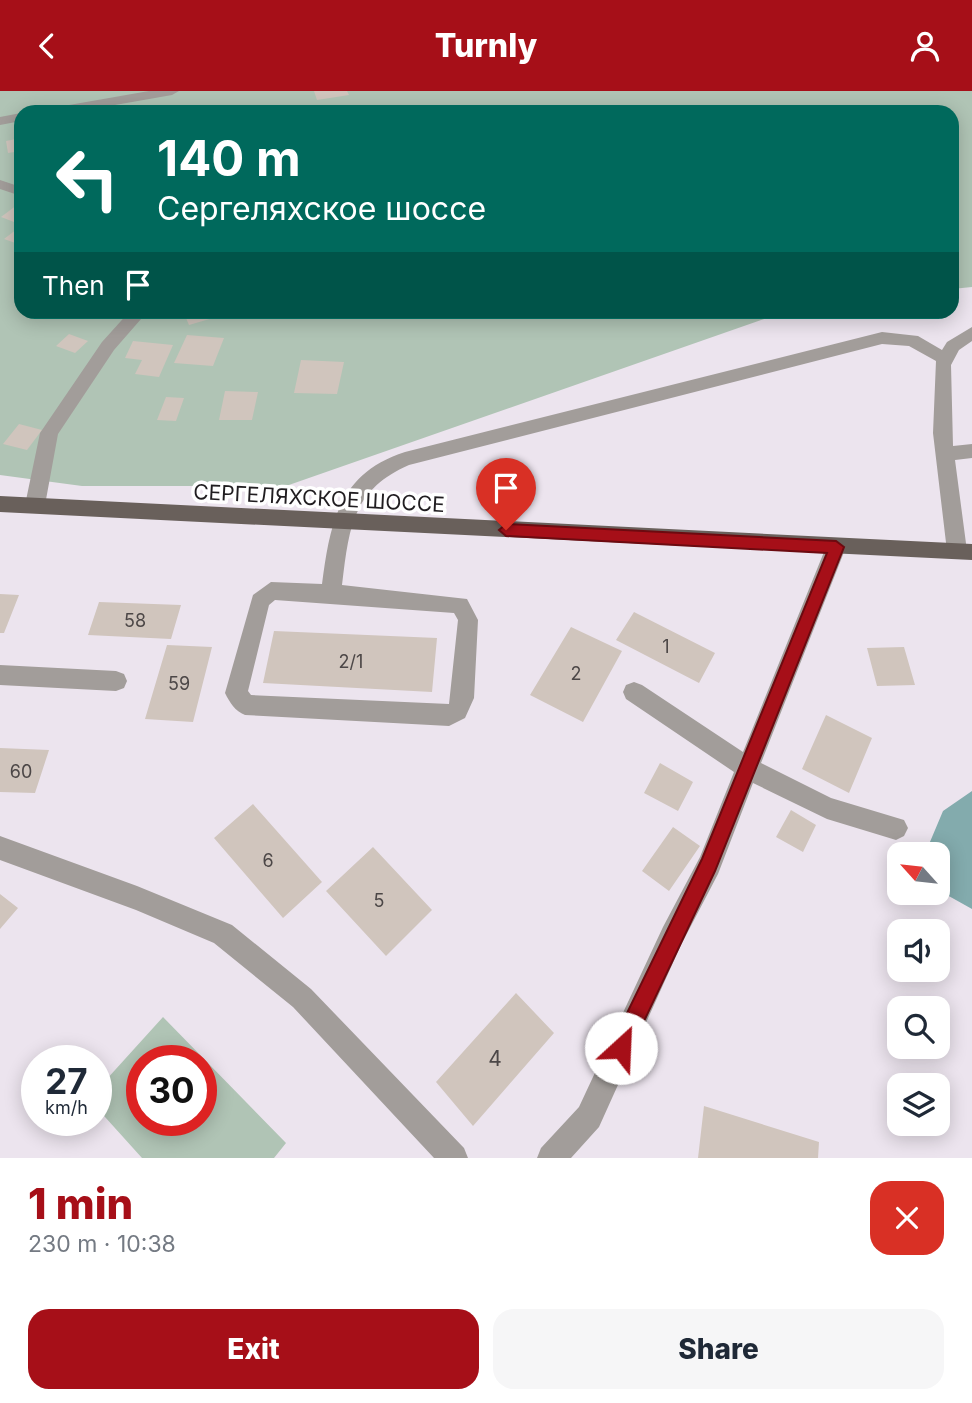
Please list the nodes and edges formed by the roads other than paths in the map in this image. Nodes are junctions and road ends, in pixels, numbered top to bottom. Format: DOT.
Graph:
graph roads {
  1 [pos="172,91"];
  2 [pos="92,105"];
  3 [pos="133,319"];
  4 [pos="972,333"];
  5 [pos="945,359"];
  6 [pos="972,451"];
  7 [pos="944,454"];
  8 [pos="0,504"];
  9 [pos="35,505"];
  10 [pos="341,521"];
  11 [pos="836,547"];
  12 [pos="964,552"];
  13 [pos="331,593"];
  14 [pos="0,675"];
  15 [pos="116,681"];
  16 [pos="634,692"];
  17 [pos="749,769"];
  18 [pos="896,828"];
  19 [pos="0,848"];
  20 [pos="454,1158"];
  21 [pos="551,1158"];
  1 -- 2 [label="street"];
  3 -- 9 [label="street"];
  4 -- 5 [label="street"];
  5 -- 7 [label="street"];
  5 -- 10 [label="street"];
  6 -- 7 [label="street"];
  7 -- 12 [label="street"];
  8 -- 9 [label="main road, СЕРГЕЛЯХСКОЕ ШОССЕ"];
  9 -- 10 [label="main road, СЕРГЕЛЯХСКОЕ ШОССЕ"];
  10 -- 11 [label="main road, СЕРГЕЛЯХСКОЕ ШОССЕ"];
  10 -- 13 [label="street"];
  11 -- 12 [label="main road, СЕРГЕЛЯХСКОЕ ШОССЕ"];
  11 -- 17 [label="street"];
  13 -- 13 [label="street"];
  14 -- 15 [label="street"];
  16 -- 17 [label="street"];
  17 -- 18 [label="street"];
  17 -- 21 [label="street"];
  19 -- 20 [label="street"];
}
